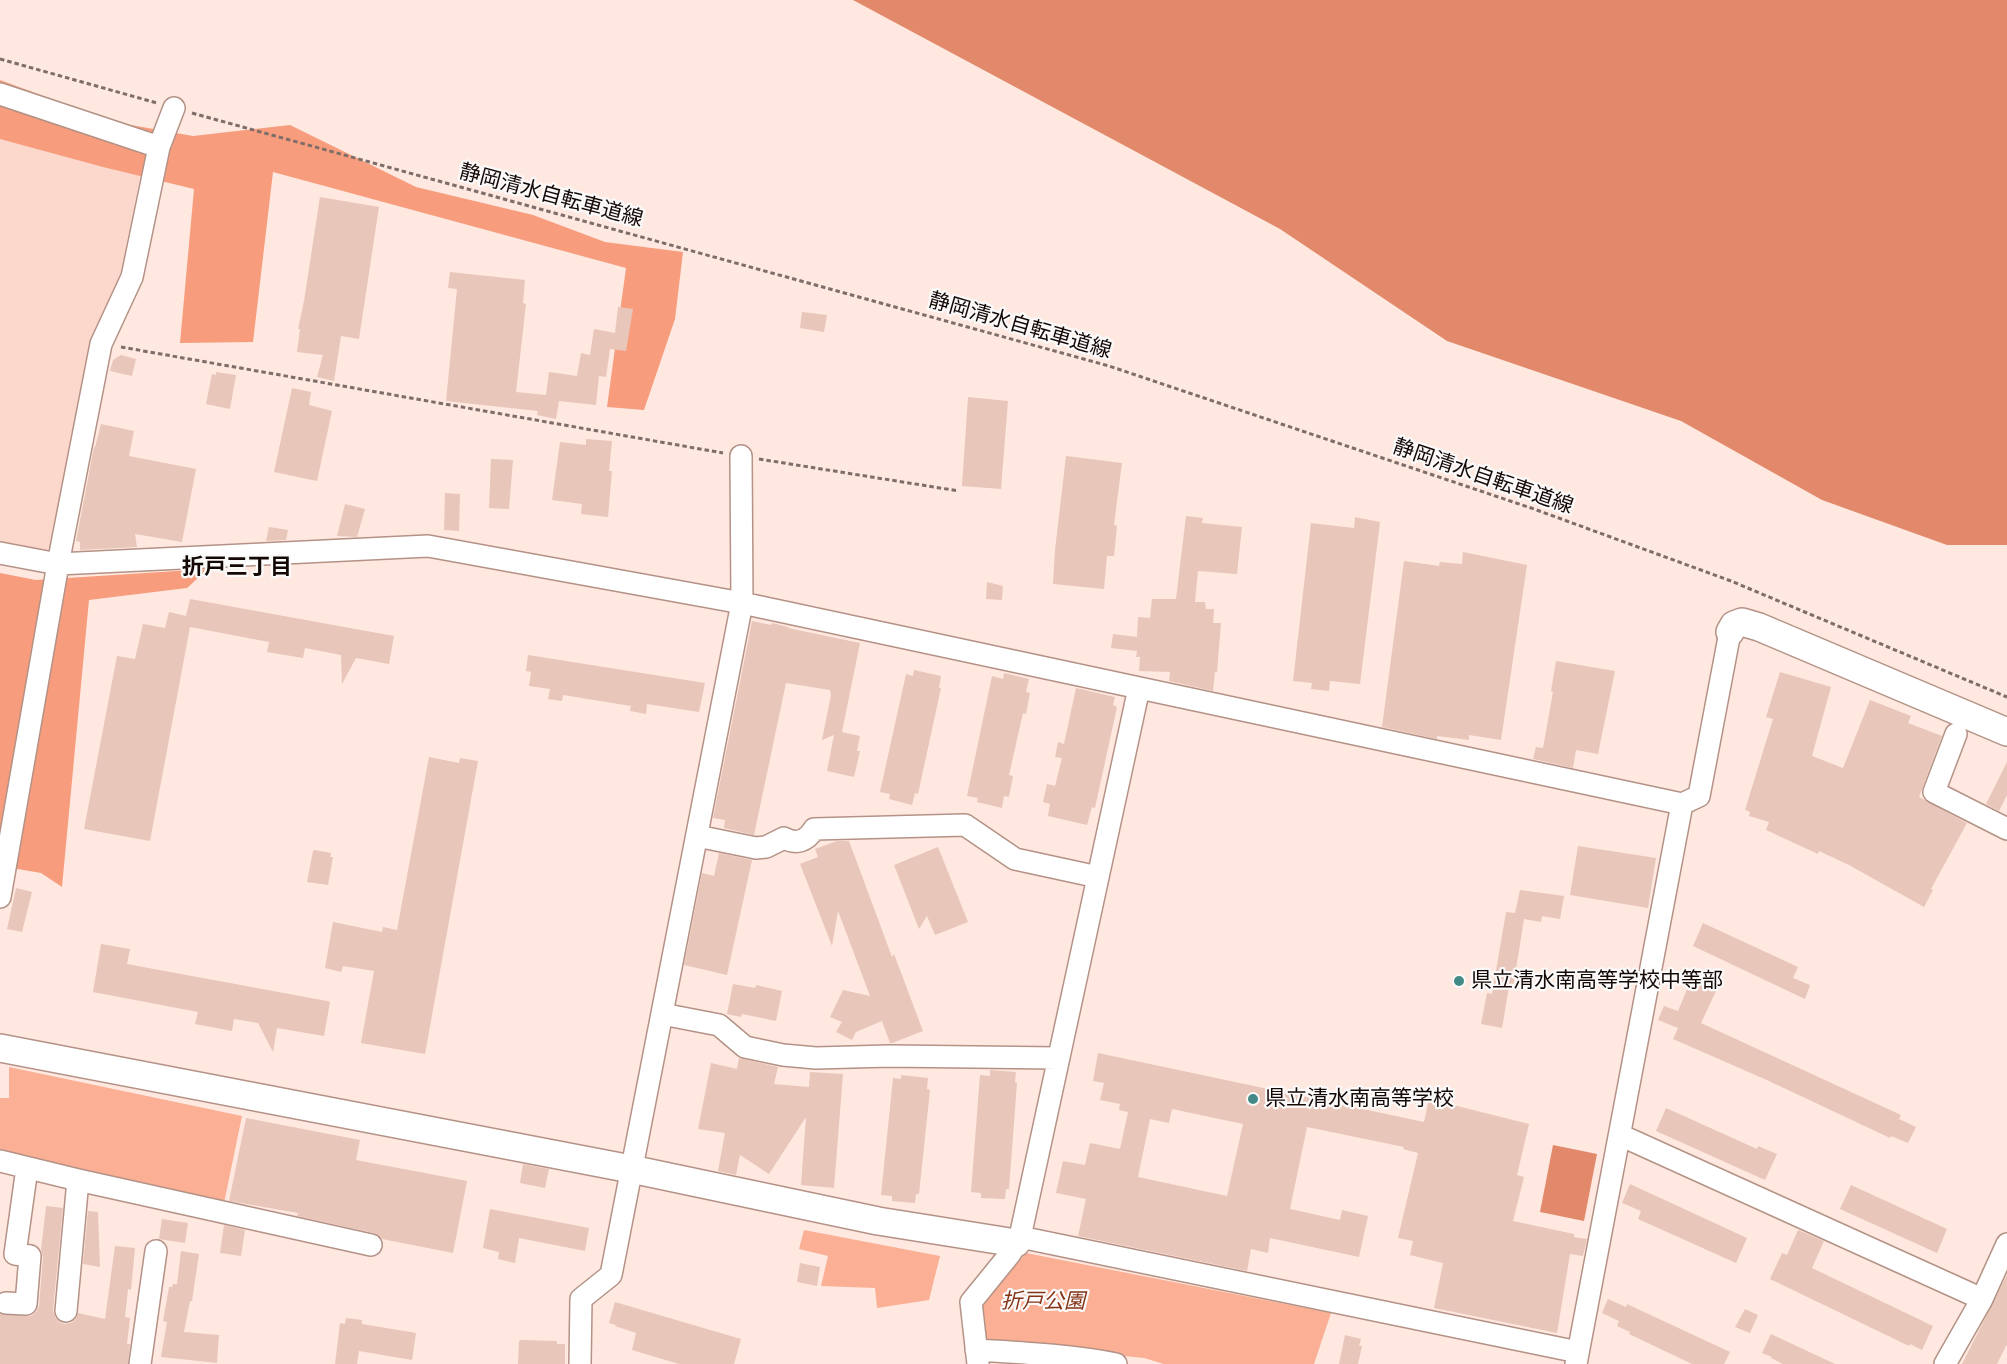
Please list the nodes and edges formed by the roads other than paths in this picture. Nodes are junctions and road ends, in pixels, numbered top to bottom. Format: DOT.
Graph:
graph roads {
  1 [pos="0,94"];
  2 [pos="174,108"];
  3 [pos="159,147"];
  4 [pos="741,456"];
  5 [pos="0,553"];
  6 [pos="58,564"];
  7 [pos="742,603"];
  8 [pos="1730,632"];
  9 [pos="1139,688"];
  10 [pos="2007,732"];
  11 [pos="1956,734"];
  12 [pos="1682,804"];
  13 [pos="2007,829"];
  14 [pos="697,836"];
  15 [pos="1098,877"];
  16 [pos="0,897"];
  17 [pos="662,1014"];
  18 [pos="0,1048"];
  19 [pos="1058,1058"];
  20 [pos="1620,1135"];
  21 [pos="0,1161"];
  22 [pos="27,1168"];
  23 [pos="632,1169"];
  24 [pos="78,1180"];
  25 [pos="1018,1240"];
  26 [pos="2007,1244"];
  27 [pos="371,1245"];
  28 [pos="156,1251"];
  29 [pos="1982,1299"];
  30 [pos="6,1303"];
  31 [pos="66,1311"];
  32 [pos="977,1357"];
  33 [pos="1577,1358"];
  34 [pos="140,1364"];
  35 [pos="580,1364"];
  36 [pos="1116,1364"];
  37 [pos="1945,1364"];
  1 -- 3 [label="street"];
  2 -- 3 [label="street"];
  3 -- 6 [label="street"];
  4 -- 7 [label="street"];
  5 -- 6 [label="street"];
  6 -- 7 [label="street"];
  6 -- 16 [label="street"];
  7 -- 9 [label="street"];
  7 -- 14 [label="street"];
  8 -- 10 [label="street"];
  8 -- 12 [label="street"];
  9 -- 12 [label="street"];
  9 -- 15 [label="street"];
  11 -- 13 [label="street"];
  12 -- 20 [label="street"];
  14 -- 15 [label="street"];
  14 -- 17 [label="street"];
  15 -- 19 [label="street"];
  17 -- 19 [label="street"];
  17 -- 23 [label="street"];
  18 -- 23 [label="street"];
  19 -- 25 [label="street"];
  20 -- 29 [label="street"];
  20 -- 33 [label="street"];
  21 -- 22 [label="street"];
  22 -- 24 [label="street"];
  22 -- 30 [label="street"];
  23 -- 25 [label="street"];
  23 -- 35 [label="street"];
  24 -- 27 [label="street"];
  24 -- 31 [label="street"];
  25 -- 32 [label="street"];
  25 -- 33 [label="street"];
  26 -- 29 [label="street"];
  28 -- 34 [label="street"];
  29 -- 37 [label="street"];
  32 -- 36 [label="street"];
}
